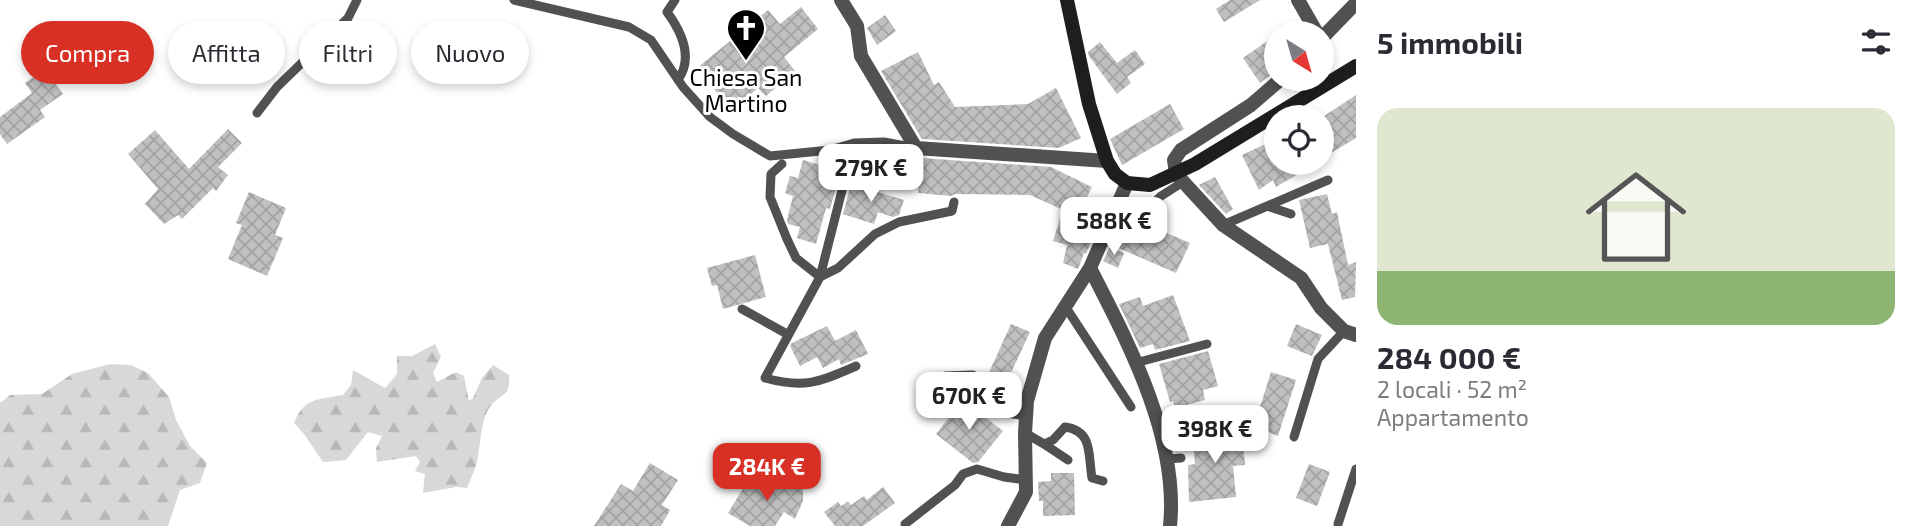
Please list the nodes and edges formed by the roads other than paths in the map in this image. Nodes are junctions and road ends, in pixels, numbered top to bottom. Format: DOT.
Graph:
graph roads {
  1 [pos="357,0"];
  2 [pos="514,0"];
  3 [pos="675,0"];
  4 [pos="841,0"];
  5 [pos="1067,0"];
  6 [pos="1298,0"];
  7 [pos="1356,3"];
  8 [pos="1310,21"];
  9 [pos="1334,26"];
  10 [pos="1356,66"];
  11 [pos="678,79"];
  12 [pos="1267,91"];
  13 [pos="257,113"];
  14 [pos="854,142"];
  15 [pos="912,147"];
  16 [pos="1107,161"];
  17 [pos="782,164"];
  18 [pos="882,176"];
  19 [pos="1180,178"];
  20 [pos="1328,180"];
  21 [pos="1127,183"];
  22 [pos="954,202"];
  23 [pos="1267,206"];
  24 [pos="1146,211"];
  25 [pos="1291,214"];
  26 [pos="1223,225"];
  27 [pos="1090,268"];
  28 [pos="820,277"];
  29 [pos="1065,306"];
  30 [pos="743,309"];
  31 [pos="1350,333"];
  32 [pos="787,334"];
  33 [pos="1207,345"];
  34 [pos="1135,363"];
  35 [pos="856,366"];
  36 [pos="945,376"];
  37 [pos="1131,407"];
  38 [pos="1026,416"];
  39 [pos="1025,433"];
  40 [pos="1294,437"];
  41 [pos="1044,444"];
  42 [pos="1181,458"];
  43 [pos="1068,460"];
  44 [pos="1171,468"];
  45 [pos="1356,468"];
  46 [pos="1026,480"];
  47 [pos="1103,481"];
  48 [pos="905,523"];
  49 [pos="1338,524"];
  50 [pos="1008,526"];
  51 [pos="1170,526"];
  1 -- 13 [label="lane"];
  2 -- 11 [label="lane"];
  3 -- 11 [label="lane"];
  4 -- 15 [label="street"];
  5 -- 16 [label="street"];
  6 -- 8 [label="street"];
  7 -- 9 [label="street"];
  10 -- 19 [label="street"];
  11 -- 14 [label="lane"];
  12 -- 19 [label="street"];
  14 -- 15 [label="lane"];
  14 -- 28 [label="lane"];
  15 -- 16 [label="street"];
  15 -- 18 [label="lane"];
  16 -- 21 [label="street"];
  17 -- 28 [label="lane"];
  19 -- 21 [label="street"];
  19 -- 24 [label="lane"];
  19 -- 26 [label="street"];
  20 -- 23 [label="lane"];
  21 -- 27 [label="street"];
  22 -- 28 [label="lane"];
  23 -- 25 [label="lane"];
  23 -- 26 [label="lane"];
  26 -- 31 [label="street"];
  27 -- 29 [label="street"];
  27 -- 34 [label="street"];
  28 -- 32 [label="lane"];
  29 -- 37 [label="lane"];
  29 -- 38 [label="street"];
  30 -- 32 [label="lane"];
  31 -- 40 [label="lane"];
  32 -- 35 [label="lane"];
  33 -- 34 [label="lane"];
  34 -- 44 [label="street"];
  36 -- 38 [label="lane"];
  38 -- 39 [label="street"];
  39 -- 41 [label="lane"];
  39 -- 46 [label="street"];
  41 -- 43 [label="lane"];
  41 -- 47 [label="lane"];
  42 -- 44 [label="lane"];
  44 -- 51 [label="street"];
  45 -- 49 [label="lane"];
  46 -- 48 [label="lane"];
  46 -- 50 [label="street"];
}
